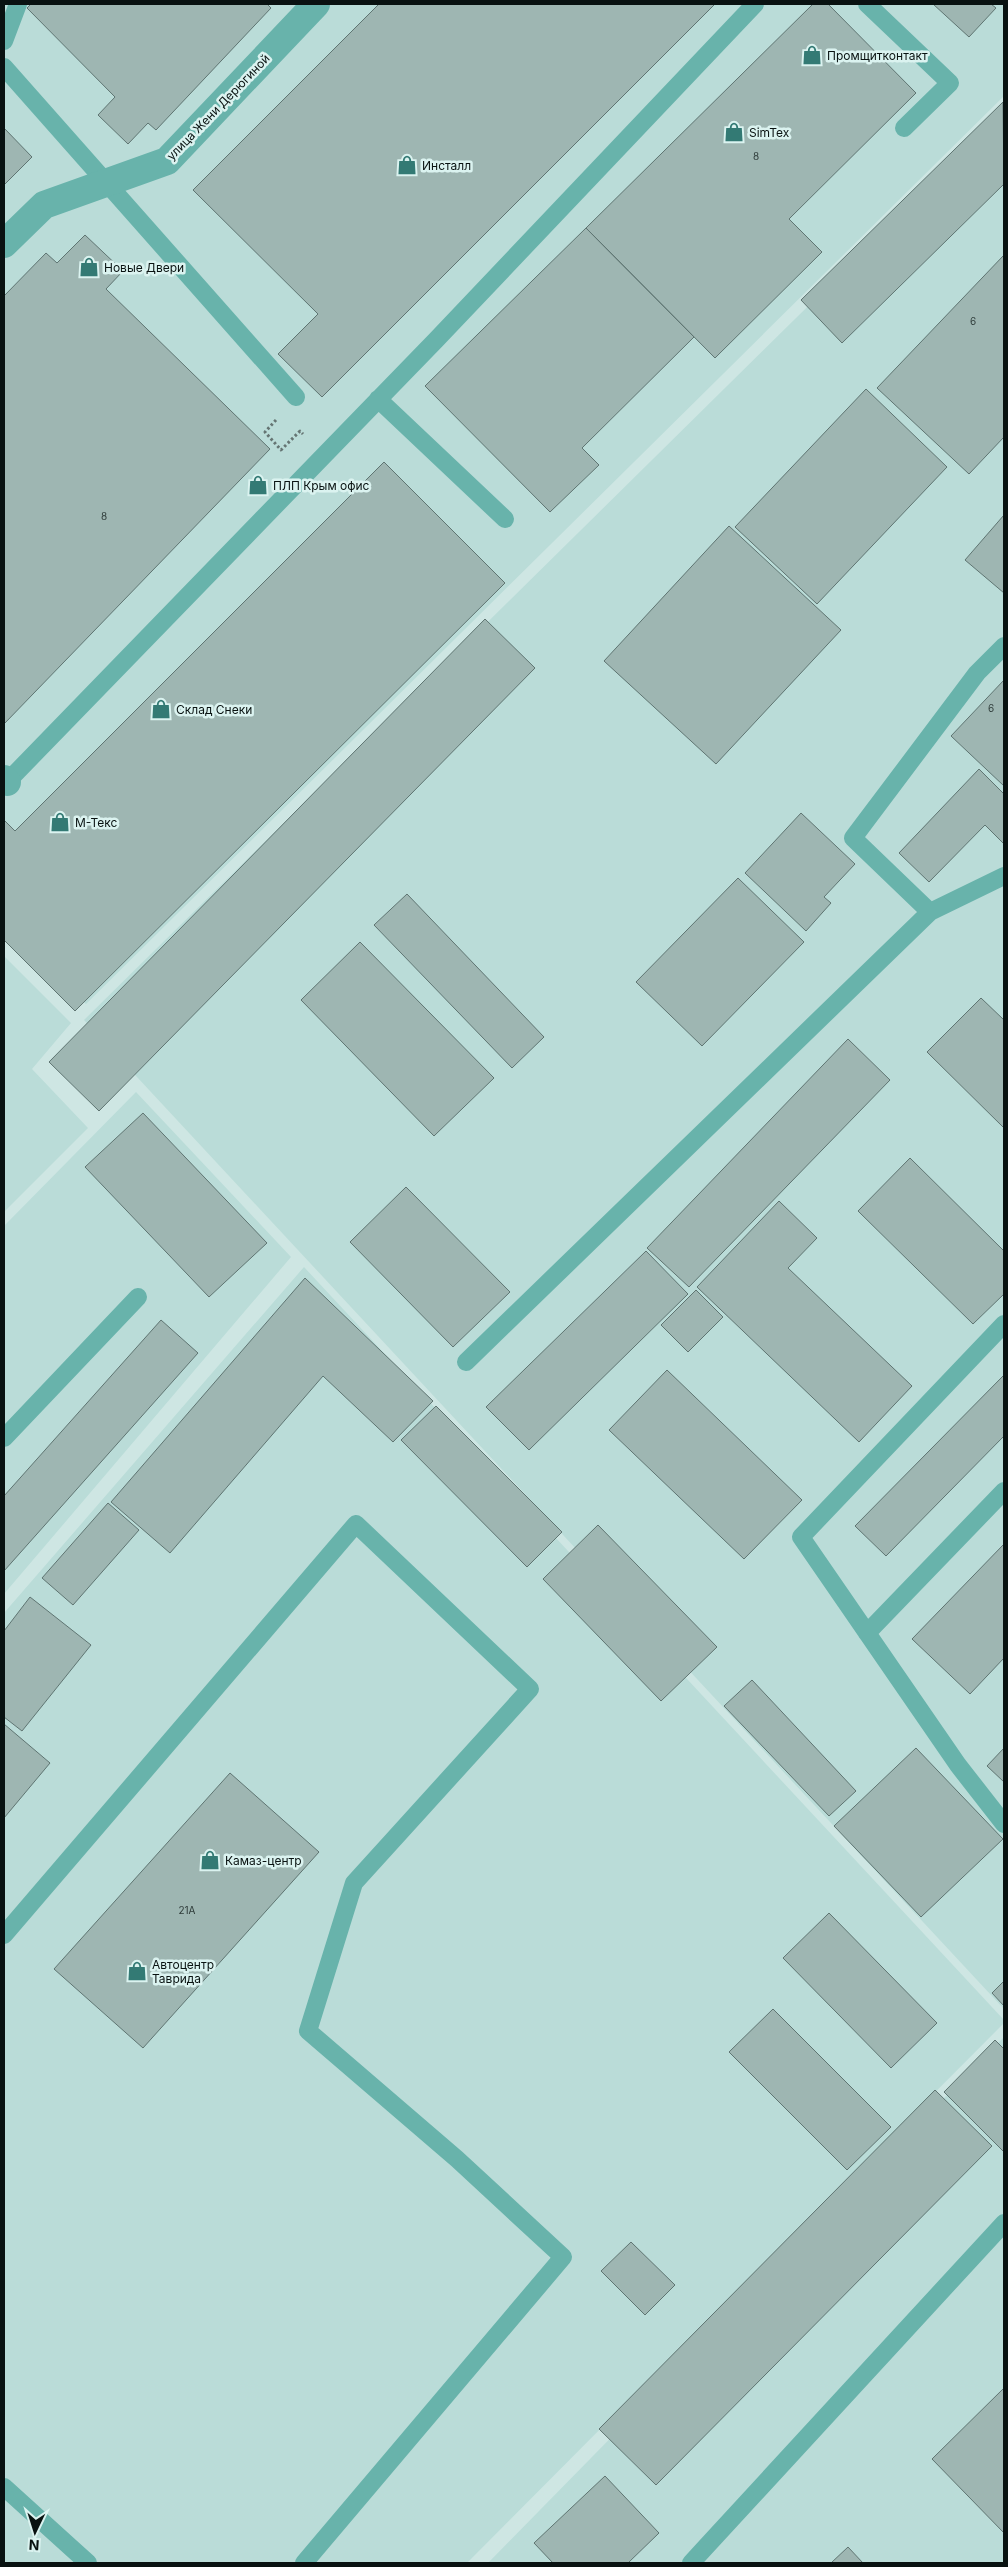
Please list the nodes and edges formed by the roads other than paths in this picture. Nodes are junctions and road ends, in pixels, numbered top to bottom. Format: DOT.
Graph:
graph roads {
  1 [pos="18,4"];
  2 [pos="316,4"];
  3 [pos="755,4"];
  4 [pos="868,4"];
  5 [pos="4,41"];
  6 [pos="4,67"];
  7 [pos="904,128"];
  8 [pos="107,182"];
  9 [pos="4,244"];
  10 [pos="296,397"];
  11 [pos="378,399"];
  12 [pos="505,519"];
  13 [pos="1004,646"];
  14 [pos="5,780"];
  15 [pos="1004,876"];
  16 [pos="930,912"];
  17 [pos="138,1297"];
  18 [pos="1004,1324"];
  19 [pos="466,1362"];
  20 [pos="4,1438"];
  21 [pos="1004,1491"];
  22 [pos="867,1633"];
  23 [pos="1004,1824"];
  24 [pos="4,1935"];
  25 [pos="1004,2223"];
  26 [pos="4,2487"];
  27 [pos="88,2563"];
  28 [pos="304,2563"];
  29 [pos="691,2563"];
  1 -- 5 [label="lane"];
  2 -- 8 [label="street, улица Жени Дерюгиной"];
  3 -- 11 [label="lane"];
  4 -- 7 [label="lane"];
  6 -- 8 [label="lane"];
  8 -- 9 [label="street, улица Жени Дерюгиной"];
  8 -- 10 [label="lane"];
  11 -- 12 [label="lane"];
  11 -- 14 [label="lane"];
  13 -- 16 [label="lane"];
  15 -- 16 [label="lane"];
  16 -- 19 [label="lane"];
  17 -- 20 [label="lane"];
  18 -- 22 [label="lane"];
  21 -- 22 [label="lane"];
  22 -- 23 [label="lane"];
  24 -- 28 [label="lane"];
  25 -- 29 [label="lane"];
  26 -- 27 [label="lane"];
}
